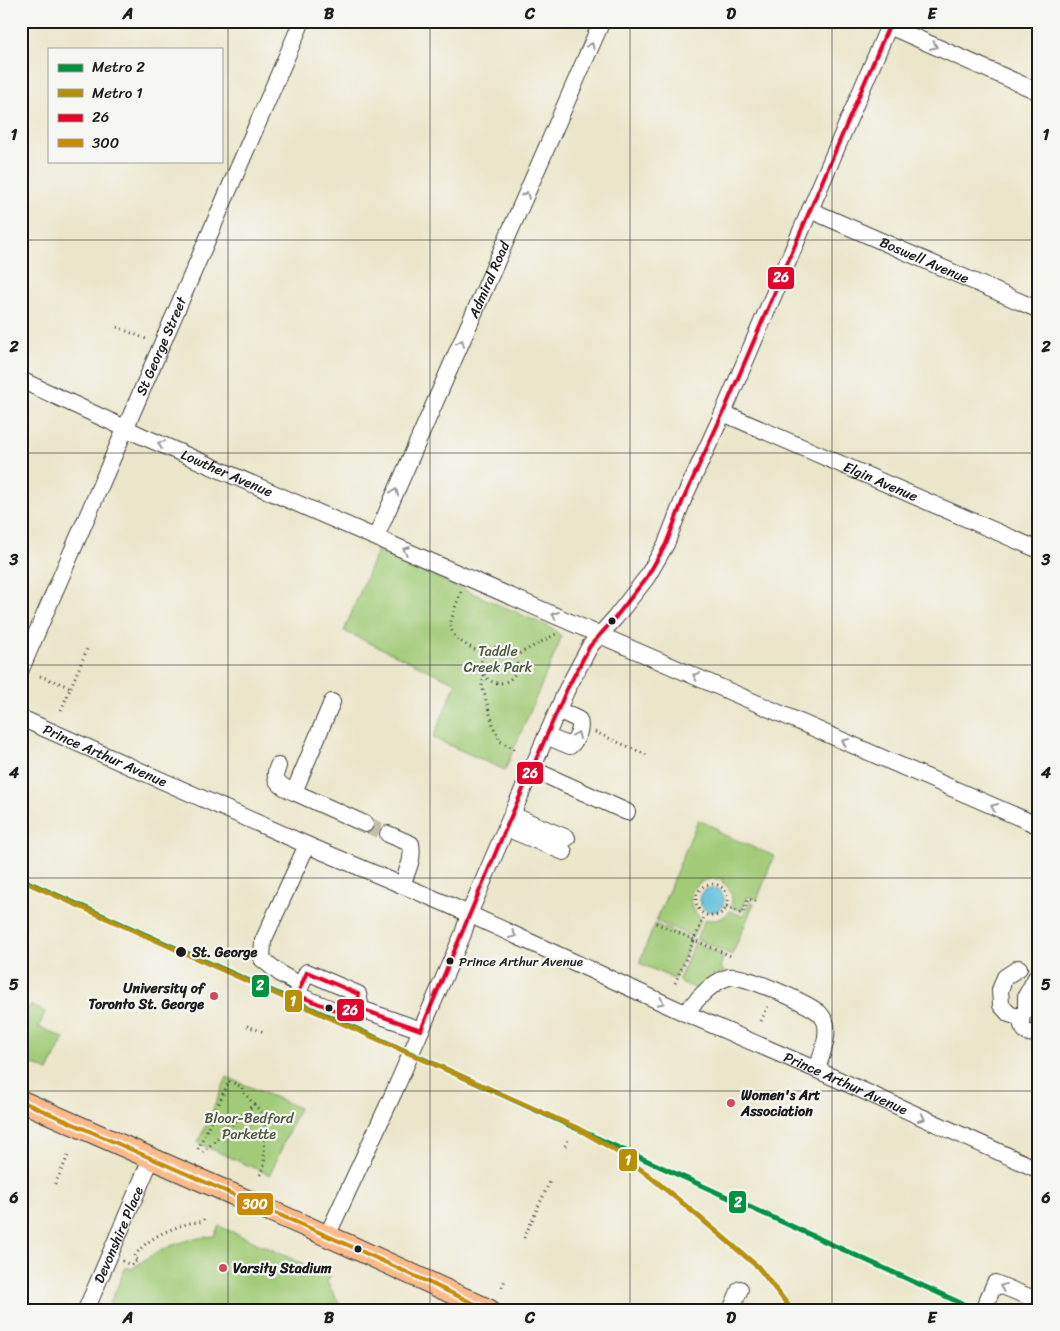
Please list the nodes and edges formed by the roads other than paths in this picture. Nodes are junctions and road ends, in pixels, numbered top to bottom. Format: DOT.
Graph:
graph roads {
  1 [pos="302,21"];
  2 [pos="602,21"];
  3 [pos="890,24"];
  4 [pos="1039,92"];
  5 [pos="810,210"];
  6 [pos="1039,310"];
  7 [pos="21,380"];
  8 [pos="723,413"];
  9 [pos="125,427"];
  10 [pos="376,537"];
  11 [pos="1039,550"];
  12 [pos="600,634"];
  13 [pos="21,669"];
  14 [pos="332,702"];
  15 [pos="558,710"];
  16 [pos="21,718"];
  17 [pos="546,736"];
  18 [pos="278,766"];
  19 [pos="532,769"];
  20 [pos="294,792"];
  21 [pos="627,812"];
  22 [pos="509,821"];
  23 [pos="365,824"];
  24 [pos="1039,826"];
  25 [pos="388,834"];
  26 [pos="307,845"];
  27 [pos="566,845"];
  28 [pos="402,885"];
  29 [pos="469,914"];
  30 [pos="1019,968"];
  31 [pos="1039,972"];
  32 [pos="301,985"];
  33 [pos="361,1009"];
  34 [pos="1029,1012"];
  35 [pos="684,1013"];
  36 [pos="421,1030"];
  37 [pos="1039,1034"];
  38 [pos="817,1070"];
  39 [pos="21,1101"];
  40 [pos="151,1159"];
  41 [pos="1039,1170"];
  42 [pos="328,1236"];
  43 [pos="740,1289"];
  44 [pos="1039,1301"];
  45 [pos="86,1310"];
  46 [pos="489,1310"];
  47 [pos="731,1310"];
  48 [pos="983,1310"];
  1 -- 9 [label="street, St George Street"];
  10 -- 2 [label="street, Admiral Road, one-way"];
  3 -- 4 [label="street, one-way"];
  3 -- 5 [label="street"];
  5 -- 6 [label="street, Boswell Avenue"];
  5 -- 8 [label="street"];
  7 -- 9 [label="street, Lowther Avenue"];
  8 -- 11 [label="street, Elgin Avenue"];
  8 -- 12 [label="street"];
  10 -- 9 [label="street, Lowther Avenue, one-way"];
  9 -- 13 [label="street, St George Street"];
  12 -- 10 [label="street, Lowther Avenue, one-way"];
  12 -- 15 [label="street"];
  24 -- 12 [label="street, Lowther Avenue, one-way"];
  14 -- 20 [label="street"];
  15 -- 17 [label="street"];
  17 -- 15 [label="street, one-way"];
  16 -- 26 [label="street, Prince Arthur Avenue"];
  17 -- 19 [label="street"];
  18 -- 20 [label="street"];
  19 -- 21 [label="street"];
  19 -- 22 [label="street"];
  20 -- 23 [label="street"];
  22 -- 27 [label="street"];
  22 -- 29 [label="street"];
  25 -- 28 [label="street"];
  26 -- 28 [label="street, Prince Arthur Avenue"];
  26 -- 32 [label="street"];
  28 -- 29 [label="street, Prince Arthur Avenue"];
  29 -- 35 [label="street, Prince Arthur Avenue, one-way"];
  29 -- 36 [label="street"];
  30 -- 34 [label="street"];
  31 -- 34 [label="street"];
  32 -- 33 [label="street"];
  32 -- 33 [label="street"];
  33 -- 36 [label="street"];
  34 -- 37 [label="street"];
  35 -- 38 [label="street, Prince Arthur Avenue"];
  35 -- 38 [label="street"];
  36 -- 42 [label="street"];
  38 -- 41 [label="street, Prince Arthur Avenue, one-way"];
  39 -- 40 [label="main road"];
  40 -- 42 [label="main road"];
  40 -- 45 [label="street, Devonshire Place"];
  42 -- 46 [label="main road"];
  43 -- 47 [label="street"];
  44 -- 48 [label="street, one-way"];
}
